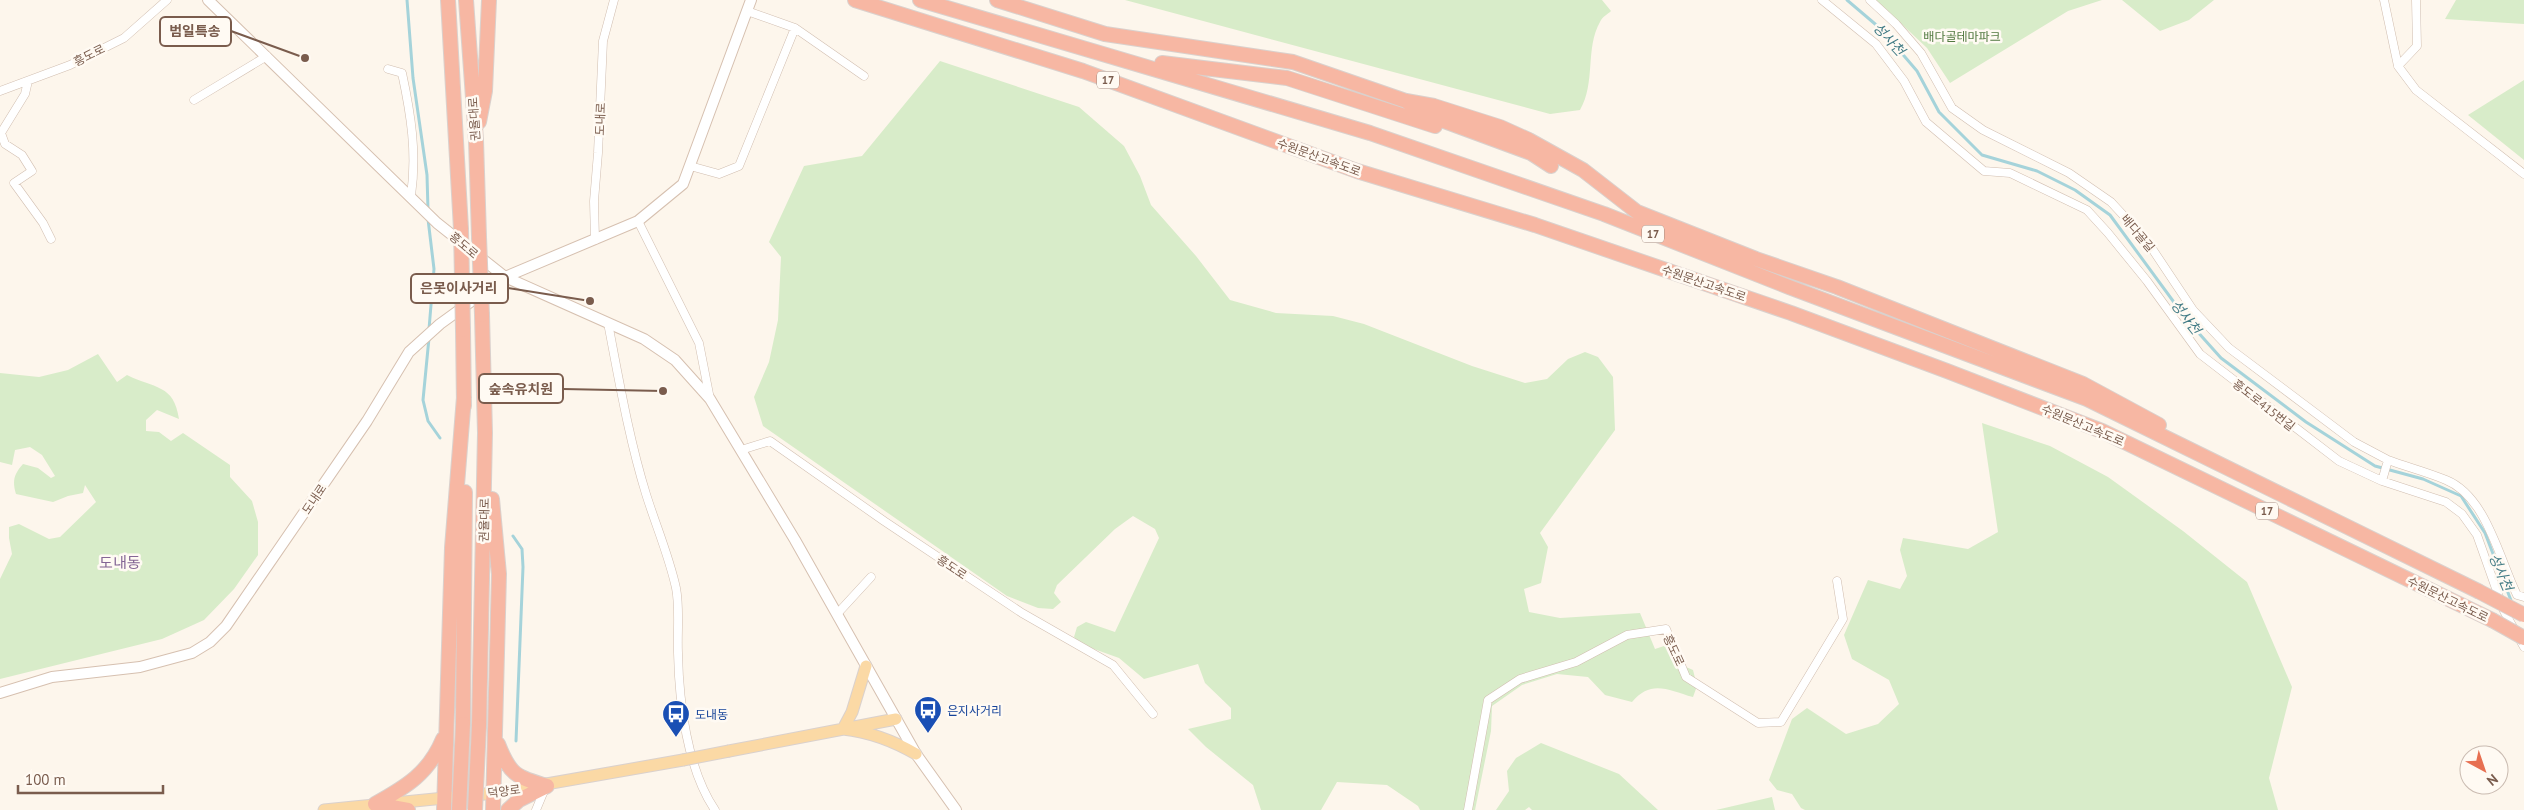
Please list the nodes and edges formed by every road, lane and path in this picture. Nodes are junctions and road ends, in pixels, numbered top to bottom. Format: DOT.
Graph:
graph roads {
  1 [pos="167,0"];
  2 [pos="448,0"];
  3 [pos="466,0"];
  4 [pos="489,0"];
  5 [pos="614,0"];
  6 [pos="751,0"];
  7 [pos="855,0"];
  8 [pos="920,0"];
  9 [pos="997,0"];
  10 [pos="1822,0"];
  11 [pos="1870,0"];
  12 [pos="2384,0"];
  13 [pos="2416,0"];
  14 [pos="211,1"];
  15 [pos="747,11"];
  16 [pos="795,28"];
  17 [pos="1109,54"];
  18 [pos="267,56"];
  19 [pos="2398,66"];
  20 [pos="388,69"];
  21 [pos="864,76"];
  22 [pos="28,81"];
  23 [pos="0,91"];
  24 [pos="194,100"];
  25 [pos="1406,101"];
  26 [pos="476,140"];
  27 [pos="690,166"];
  28 [pos="2524,174"];
  29 [pos="413,199"];
  30 [pos="638,221"];
  31 [pos="51,239"];
  32 [pos="595,240"];
  33 [pos="505,277"];
  34 [pos="608,323"];
  35 [pos="464,397"];
  36 [pos="710,399"];
  37 [pos="485,401"];
  38 [pos="741,450"];
  39 [pos="2213,460"];
  40 [pos="2387,462"];
  41 [pos="2383,480"];
  42 [pos="872,577"];
  43 [pos="1837,581"];
  44 [pos="2524,598"];
  45 [pos="837,614"];
  46 [pos="2524,615"];
  47 [pos="2524,638"];
  48 [pos="2524,647"];
  49 [pos="866,666"];
  50 [pos="2,690"];
  51 [pos="1153,714"];
  52 [pos="896,719"];
  53 [pos="447,729"];
  54 [pos="843,729"];
  55 [pos="495,737"];
  56 [pos="916,754"];
  57 [pos="547,786"];
  58 [pos="495,793"];
  59 [pos="375,804"];
  60 [pos="444,804"];
  61 [pos="324,810"];
  62 [pos="408,810"];
  63 [pos="459,810"];
  64 [pos="475,810"];
  65 [pos="493,810"];
  66 [pos="508,810"];
  67 [pos="536,810"];
  68 [pos="715,810"];
  69 [pos="956,810"];
  70 [pos="1468,810"];
  1 -- 22 [label="street, 흥도로"];
  2 -- 35 [label="highway, 권율대로, bridge"];
  3 -- 26 [label="highway, 권율대로"];
  4 -- 26 [label="highway"];
  5 -- 32 [label="street, 도내로"];
  6 -- 15 [label="street, 도내로"];
  7 -- 47 [label="highway, 수원문산고속도로 / 17, bridge"];
  8 -- 17 [label="highway, 수원문산고속도로 / 17"];
  9 -- 25 [label="highway"];
  10 -- 41 [label="street, 흥도로415번길"];
  11 -- 40 [label="street, 배다골길"];
  12 -- 19 [label="street"];
  13 -- 19 [label="street"];
  14 -- 18 [label="street, 흥도로"];
  15 -- 16 [label="street"];
  15 -- 27 [label="street, 도내로"];
  16 -- 21 [label="street"];
  16 -- 27 [label="street"];
  17 -- 25 [label="highway"];
  17 -- 39 [label="highway, 수원문산고속도로 / 17"];
  18 -- 24 [label="street"];
  18 -- 29 [label="street, 흥도로"];
  19 -- 28 [label="street"];
  20 -- 29 [label="street"];
  22 -- 23 [label="street, 흥도로"];
  22 -- 31 [label="street"];
  25 -- 39 [label="highway"];
  26 -- 37 [label="highway, 권율대로, bridge"];
  27 -- 30 [label="street, 도내로"];
  29 -- 33 [label="street, 흥도로"];
  30 -- 32 [label="street, 도내로"];
  30 -- 36 [label="street"];
  32 -- 33 [label="street, 도내로"];
  33 -- 34 [label="street, 흥도로"];
  33 -- 50 [label="street, 도내로"];
  34 -- 36 [label="street, 흥도로"];
  34 -- 68 [label="street"];
  35 -- 53 [label="highway"];
  35 -- 63 [label="highway, 권율대로, bridge"];
  36 -- 38 [label="street, 흥도로"];
  37 -- 55 [label="highway"];
  37 -- 64 [label="highway, 권율대로, bridge"];
  38 -- 45 [label="street, 흥도로"];
  38 -- 51 [label="street, 흥도로"];
  39 -- 46 [label="highway, 수원문산고속도로 / 17, bridge"];
  40 -- 41 [label="street"];
  40 -- 44 [label="street, 배다골길"];
  41 -- 48 [label="street, 흥도로415번길"];
  42 -- 45 [label="street"];
  43 -- 70 [label="street, 흥도로"];
  45 -- 49 [label="street, 흥도로"];
  49 -- 52 [label="street, 흥도로"];
  49 -- 54 [label="main road"];
  52 -- 54 [label="main road"];
  52 -- 56 [label="street, 흥도로"];
  53 -- 55 [label="highway"];
  53 -- 59 [label="highway"];
  53 -- 60 [label="highway"];
  54 -- 56 [label="main road"];
  54 -- 57 [label="main road, 덕양로, bridge"];
  55 -- 57 [label="highway"];
  55 -- 58 [label="highway"];
  56 -- 69 [label="street, 흥도로"];
  57 -- 58 [label="main road, 덕양로"];
  57 -- 66 [label="highway"];
  57 -- 67 [label="street"];
  58 -- 60 [label="main road, 덕양로"];
  58 -- 65 [label="highway"];
  59 -- 60 [label="main road, 덕양로"];
  59 -- 61 [label="main road, 덕양로"];
  59 -- 62 [label="highway"];
}
